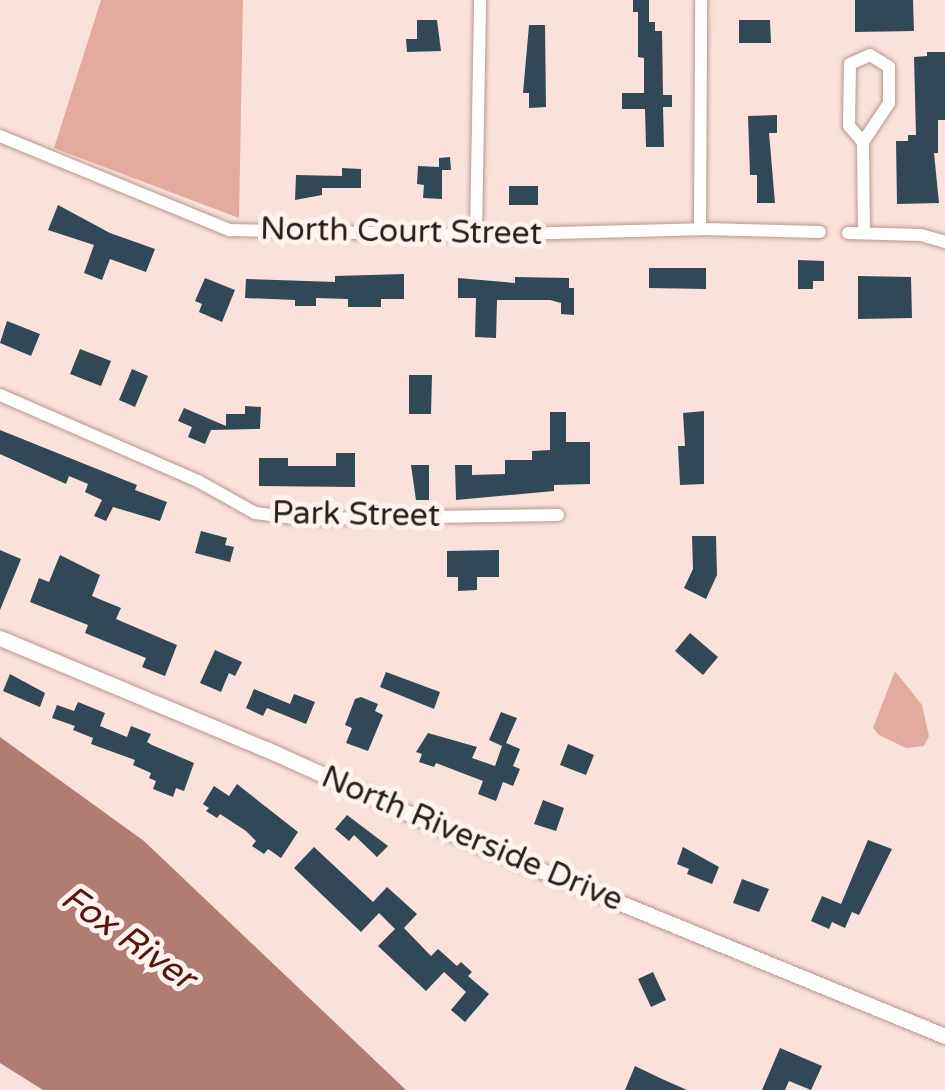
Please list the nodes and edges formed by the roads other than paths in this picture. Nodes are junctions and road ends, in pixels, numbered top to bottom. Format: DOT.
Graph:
graph roads {
  1 [pos="480,0"];
  2 [pos="700,0"];
  3 [pos="0,136"];
  4 [pos="863,142"];
  5 [pos="700,229"];
  6 [pos="820,232"];
  7 [pos="848,233"];
  8 [pos="864,234"];
  9 [pos="476,236"];
  10 [pos="945,242"];
  11 [pos="0,394"];
  12 [pos="558,516"];
  13 [pos="0,638"];
  14 [pos="945,1036"];
  1 -- 9 [label="street"];
  2 -- 5 [label="street"];
  3 -- 9 [label="street, North Court Street"];
  4 -- 4 [label="street"];
  4 -- 8 [label="street"];
  5 -- 6 [label="street, North Court Street"];
  5 -- 9 [label="street, North Court Street"];
  7 -- 8 [label="street"];
  8 -- 10 [label="street"];
  11 -- 12 [label="street, Park Street"];
  13 -- 14 [label="street, North Riverside Drive"];
}
